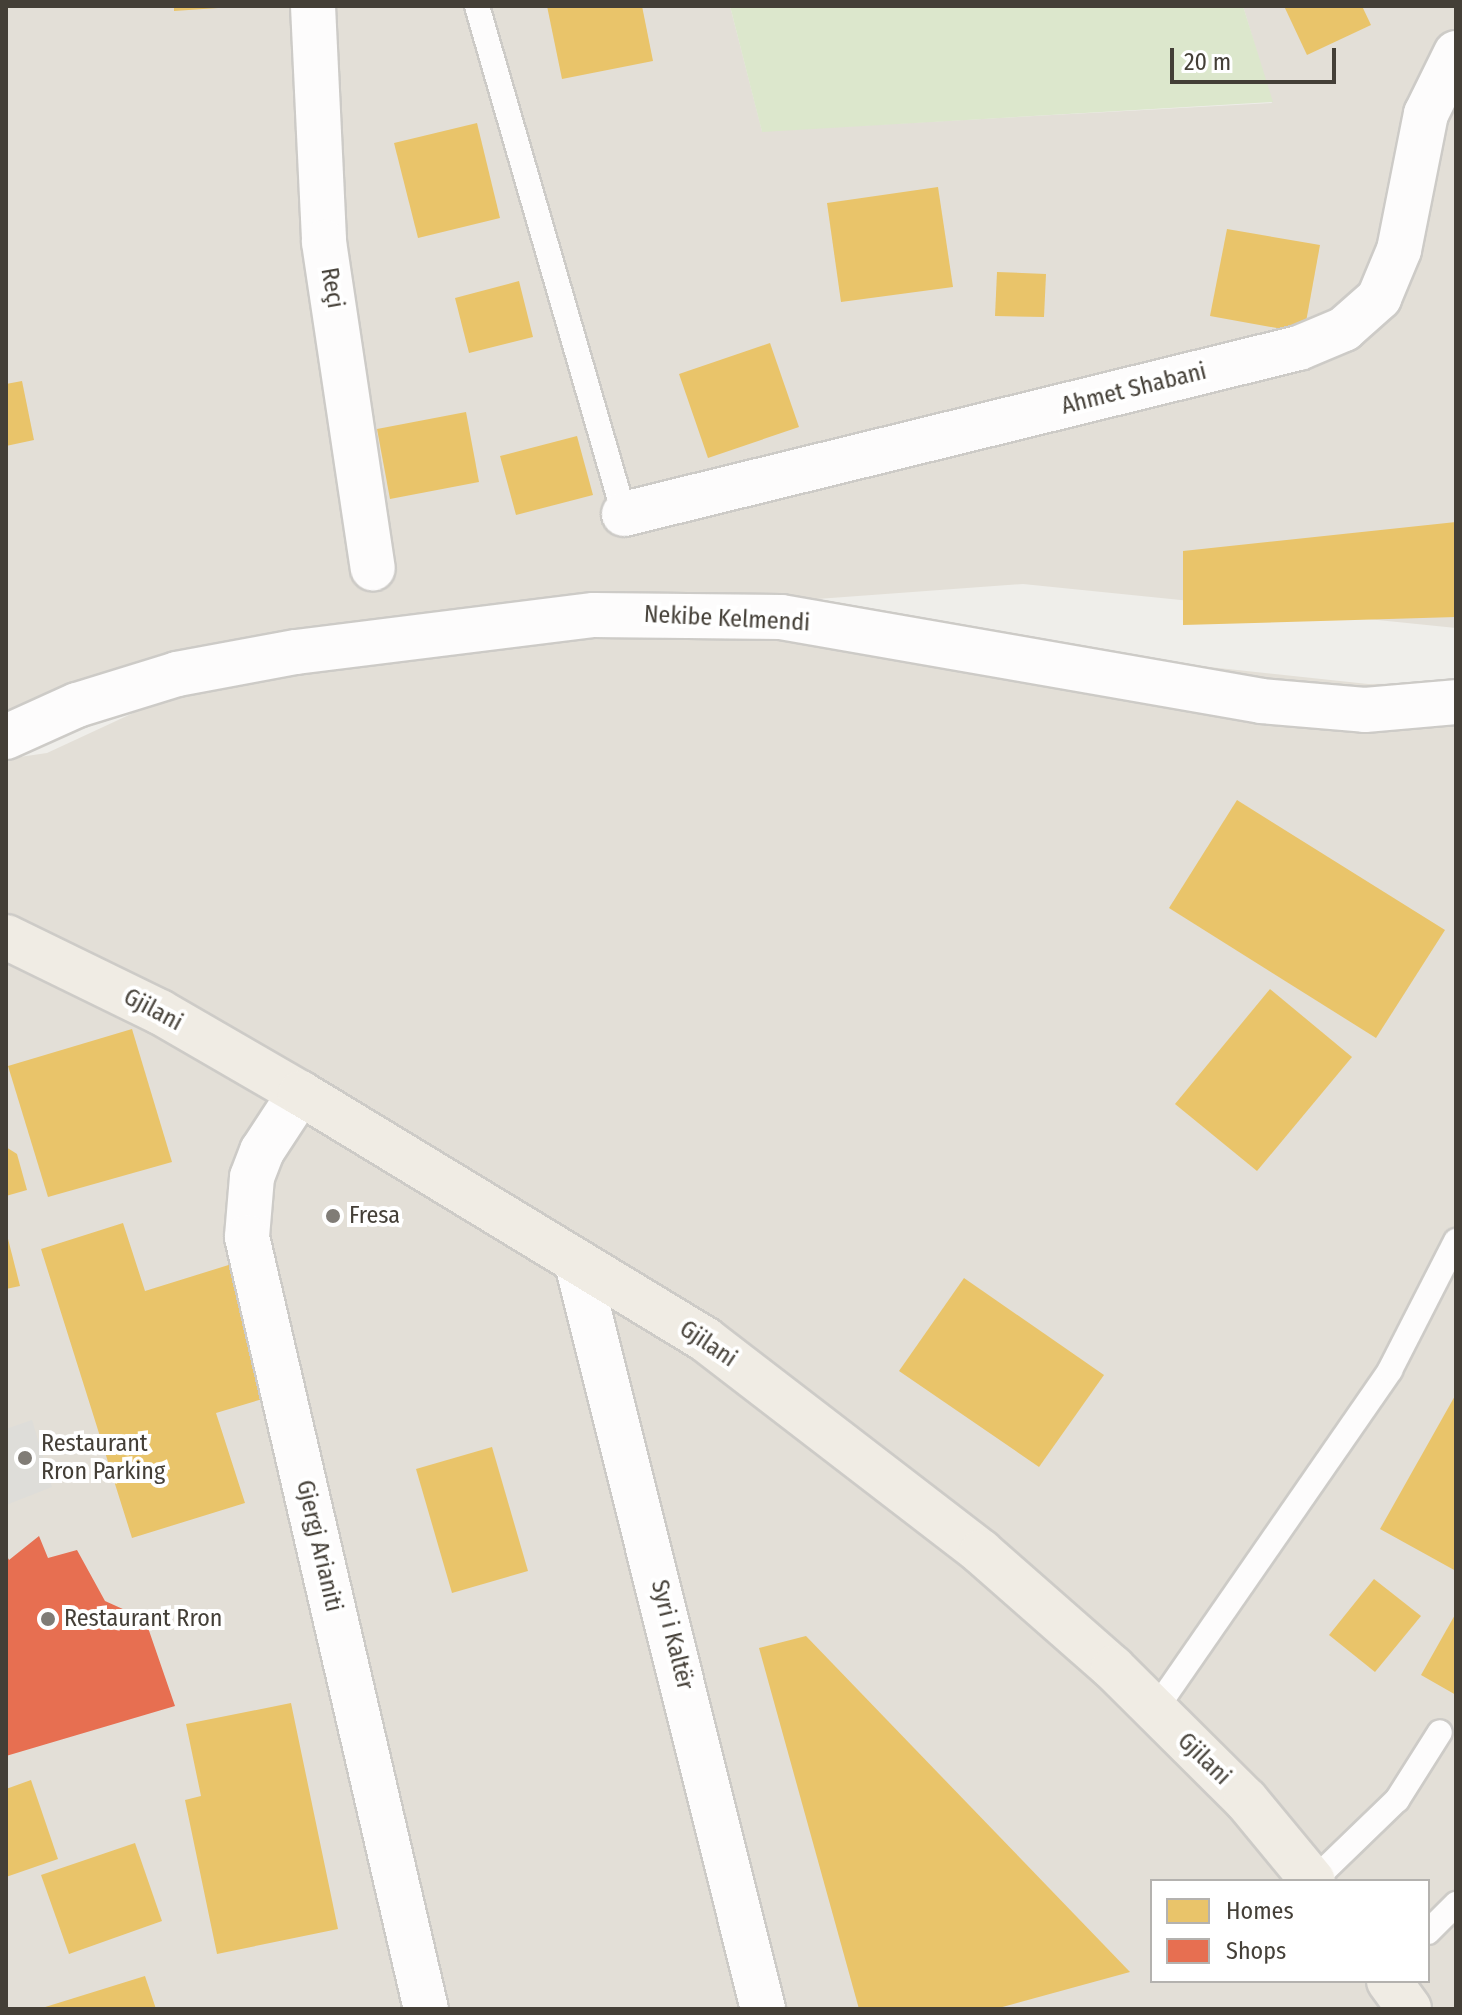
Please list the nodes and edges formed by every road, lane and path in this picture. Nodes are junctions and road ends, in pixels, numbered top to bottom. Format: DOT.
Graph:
graph roads {
  1 [pos="313,6"];
  2 [pos="477,6"];
  3 [pos="1456,53"];
  4 [pos="624,514"];
  5 [pos="373,568"];
  6 [pos="1456,702"];
  7 [pos="6,737"];
  8 [pos="6,937"];
  9 [pos="300,1093"];
  10 [pos="1456,1241"];
  11 [pos="577,1263"];
  12 [pos="1155,1710"];
  13 [pos="1440,1732"];
  14 [pos="1311,1879"];
  15 [pos="1315,1879"];
  16 [pos="1456,1904"];
  17 [pos="1430,1930"];
  18 [pos="1390,1983"];
  19 [pos="426,2009"];
  20 [pos="763,2009"];
  21 [pos="1409,2009"];
  1 -- 5 [label="street, Reçi"];
  2 -- 4 [label="lane"];
  3 -- 4 [label="street, Ahmet Shabani"];
  6 -- 7 [label="street, Nekibe Kelmendi"];
  8 -- 9 [label="main road, Gjilani"];
  9 -- 11 [label="main road, Gjilani"];
  9 -- 19 [label="street, Gjergj Arianiti"];
  10 -- 12 [label="lane"];
  11 -- 12 [label="main road, Gjilani"];
  11 -- 20 [label="street, Syri i Kaltër"];
  12 -- 14 [label="main road, Gjilani"];
  13 -- 15 [label="lane"];
  16 -- 17 [label="lane"];
  18 -- 21 [label="main road"];
}
